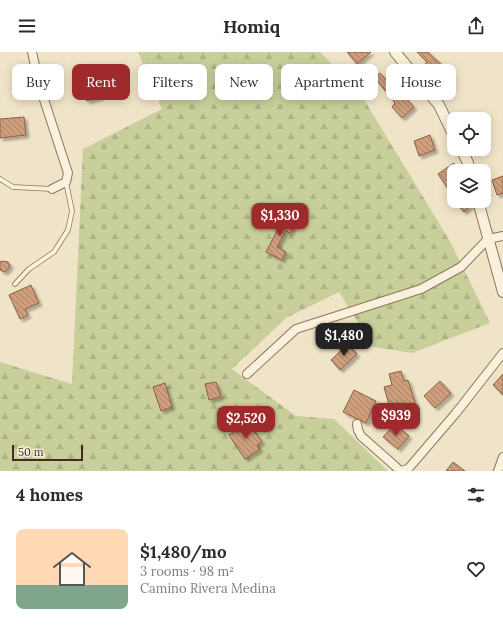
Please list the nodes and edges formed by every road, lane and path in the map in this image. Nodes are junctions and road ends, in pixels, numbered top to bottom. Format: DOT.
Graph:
graph roads {
  1 [pos="32,52"];
  2 [pos="395,52"];
  3 [pos="447,122"];
  4 [pos="0,179"];
  5 [pos="66,182"];
  6 [pos="52,189"];
  7 [pos="480,208"];
  8 [pos="503,236"];
  9 [pos="488,239"];
  10 [pos="15,284"];
  11 [pos="503,292"];
  12 [pos="503,353"];
  13 [pos="247,374"];
  14 [pos="357,424"];
  15 [pos="503,457"];
  16 [pos="498,471"];
  1 -- 5 [label="street"];
  2 -- 3 [label="street"];
  4 -- 6 [label="lane"];
  5 -- 6 [label="street"];
  5 -- 10 [label="lane"];
  7 -- 9 [label="street"];
  8 -- 9 [label="street"];
  9 -- 11 [label="street"];
  9 -- 13 [label="street"];
  12 -- 14 [label="street"];
  15 -- 16 [label="street"];
}
